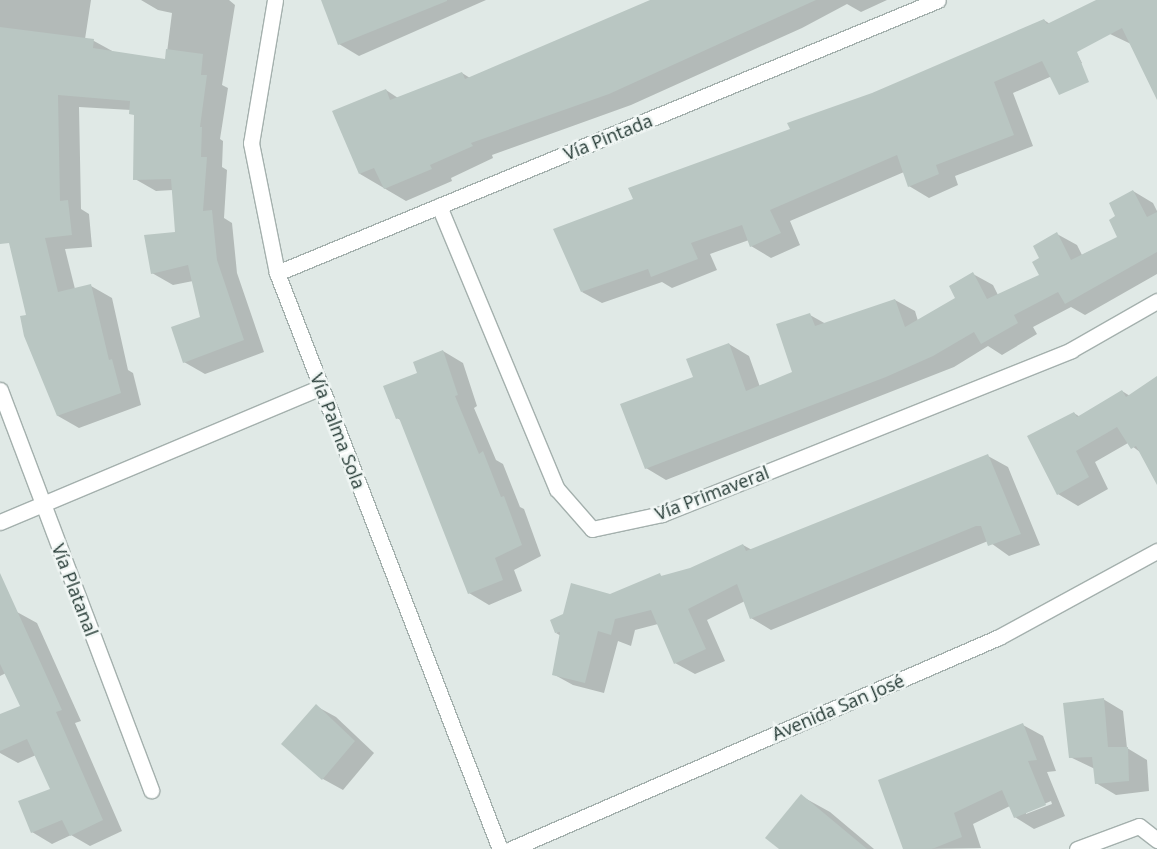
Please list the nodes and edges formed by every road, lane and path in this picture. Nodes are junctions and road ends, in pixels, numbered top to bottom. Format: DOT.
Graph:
graph roads {
  1 [pos="275,0"];
  2 [pos="938,0"];
  3 [pos="439,206"];
  4 [pos="277,272"];
  5 [pos="1157,301"];
  6 [pos="321,387"];
  7 [pos="0,390"];
  8 [pos="42,504"];
  9 [pos="0,522"];
  10 [pos="1157,551"];
  11 [pos="151,790"];
  12 [pos="1157,840"];
  13 [pos="500,849"];
  14 [pos="511,849"];
  15 [pos="1077,849"];
  1 -- 4 [label="street, Vía Palma Sola"];
  2 -- 3 [label="street, Vía Pintada"];
  3 -- 4 [label="street, Vía Pintada"];
  3 -- 5 [label="street, Vía Primaveral"];
  4 -- 6 [label="street, Vía Palma Sola"];
  6 -- 8 [label="street"];
  6 -- 13 [label="street, Vía Palma Sola"];
  7 -- 8 [label="street, Vía Platanal"];
  8 -- 9 [label="street"];
  8 -- 11 [label="street, Vía Platanal"];
  10 -- 14 [label="street, Avenida San José"];
  12 -- 15 [label="street"];
}
